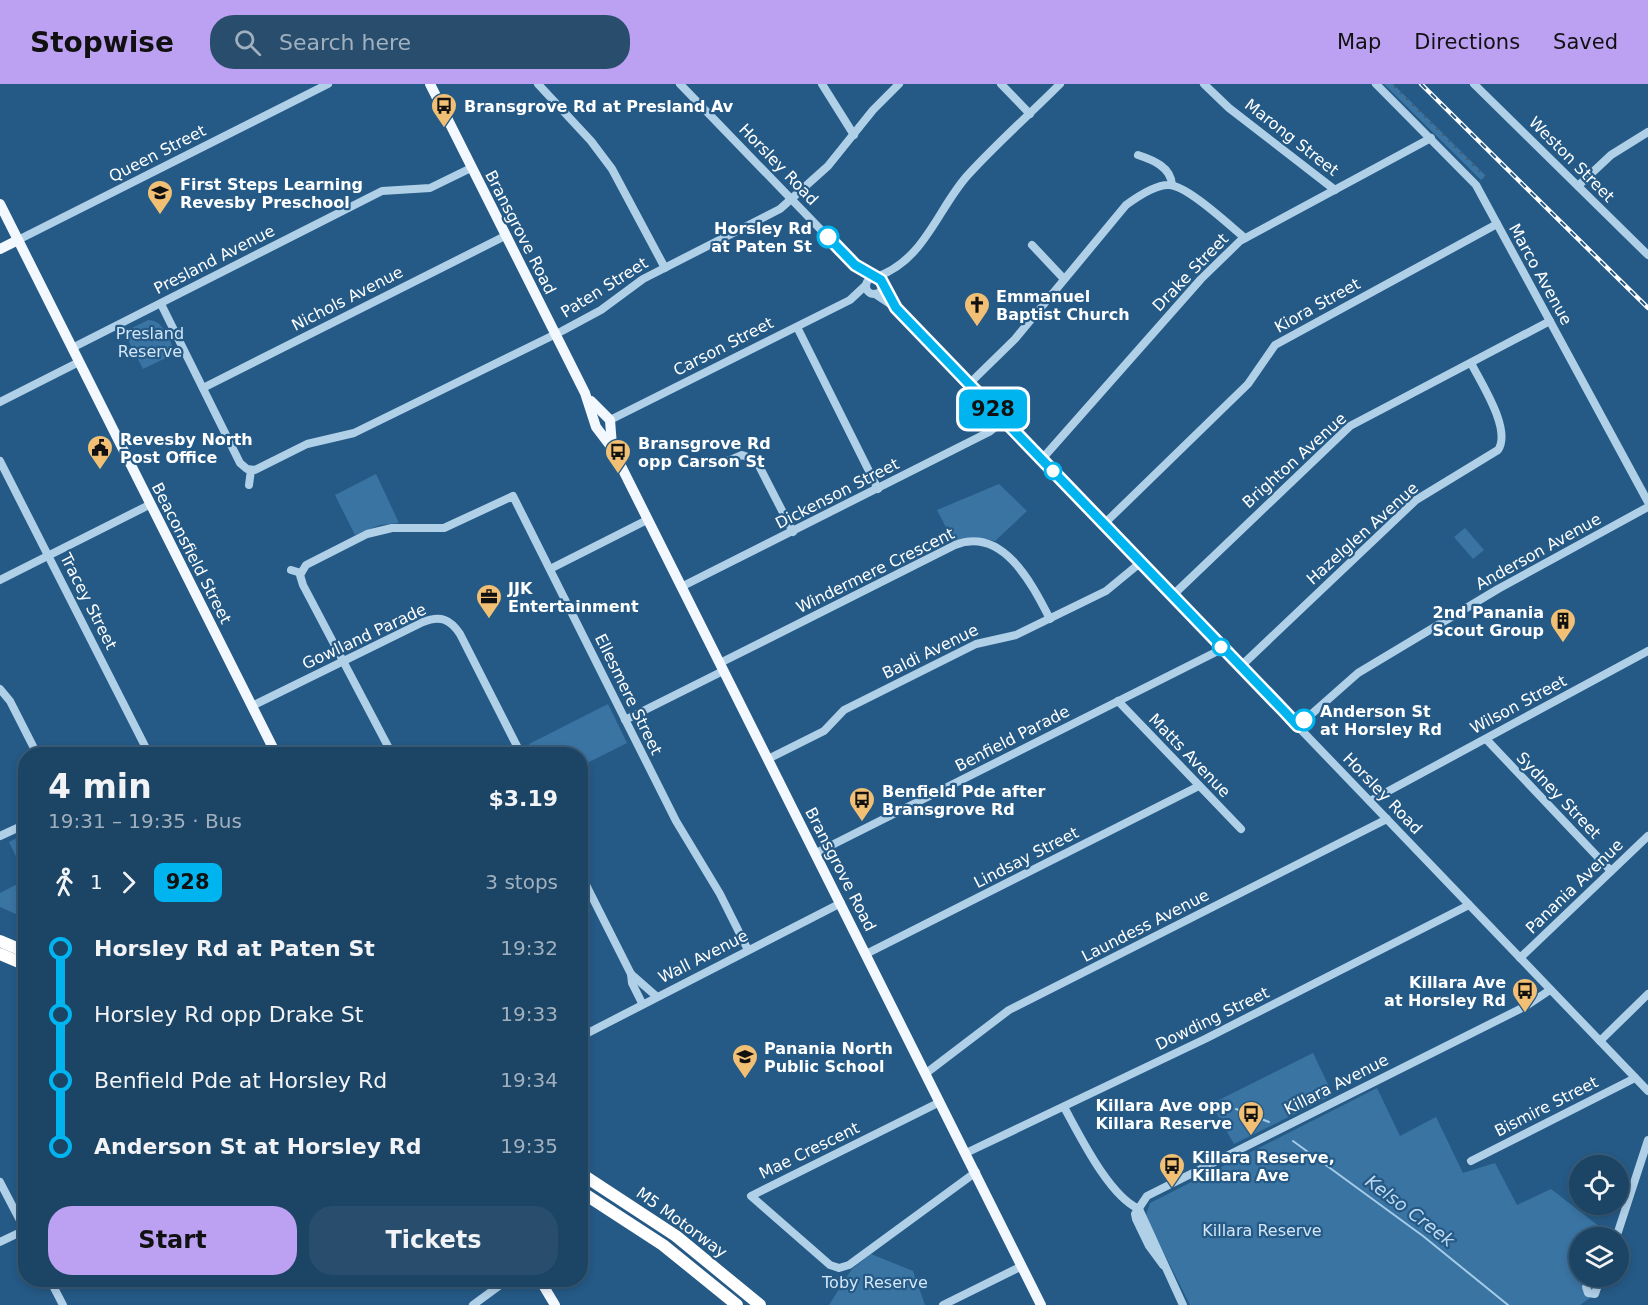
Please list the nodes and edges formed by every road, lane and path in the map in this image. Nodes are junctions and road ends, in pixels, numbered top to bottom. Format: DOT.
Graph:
graph roads {
  1 [pos="328,84"];
  2 [pos="430,84"];
  3 [pos="538,84"];
  4 [pos="680,84"];
  5 [pos="822,84"];
  6 [pos="899,84"];
  7 [pos="1001,84"];
  8 [pos="1060,84"];
  9 [pos="1204,84"];
  10 [pos="1376,84"];
  11 [pos="1474,84"];
  12 [pos="1030,114"];
  13 [pos="1648,132"];
  14 [pos="854,135"];
  15 [pos="1431,138"];
  16 [pos="1138,155"];
  17 [pos="471,168"];
  18 [pos="1172,185"];
  19 [pos="1578,186"];
  20 [pos="1335,189"];
  21 [pos="792,200"];
  22 [pos="0,204"];
  23 [pos="1497,224"];
  24 [pos="505,236"];
  25 [pos="1245,238"];
  26 [pos="18,240"];
  27 [pos="1032,245"];
  28 [pos="0,249"];
  29 [pos="1648,255"];
  30 [pos="898,266"];
  31 [pos="664,268"];
  32 [pos="1064,279"];
  33 [pos="870,281"];
  34 [pos="883,286"];
  35 [pos="874,294"];
  36 [pos="850,300"];
  37 [pos="160,304"];
  38 [pos="896,308"];
  39 [pos="1550,321"];
  40 [pos="797,327"];
  41 [pos="555,334"];
  42 [pos="72,348"];
  43 [pos="79,362"];
  44 [pos="1471,363"];
  45 [pos="969,384"];
  46 [pos="203,388"];
  47 [pos="585,393"];
  48 [pos="0,402"];
  49 [pos="1003,421"];
  50 [pos="609,422"];
  51 [pos="596,426"];
  52 [pos="612,448"];
  53 [pos="1042,459"];
  54 [pos="0,461"];
  55 [pos="723,463"];
  56 [pos="251,470"];
  57 [pos="249,485"];
  58 [pos="878,489"];
  59 [pos="1647,500"];
  60 [pos="150,504"];
  61 [pos="647,520"];
  62 [pos="1104,524"];
  63 [pos="793,532"];
  64 [pos="49,556"];
  65 [pos="1140,563"];
  66 [pos="550,569"];
  67 [pos="291,570"];
  68 [pos="301,573"];
  69 [pos="0,580"];
  70 [pos="681,587"];
  71 [pos="1172,596"];
  72 [pos="1050,619"];
  73 [pos="1222,649"];
  74 [pos="1648,651"];
  75 [pos="343,662"];
  76 [pos="722,667"];
  77 [pos="1240,667"];
  78 [pos="0,689"];
  79 [pos="1118,701"];
  80 [pos="252,706"];
  81 [pos="625,720"];
  82 [pos="1298,726"];
  83 [pos="1486,738"];
  84 [pos="33,747"];
  85 [pos="145,747"];
  86 [pos="272,747"];
  87 [pos="388,747"];
  88 [pos="517,747"];
  89 [pos="768,759"];
  90 [pos="1199,786"];
  91 [pos="1370,801"];
  92 [pos="1387,819"];
  93 [pos="18,828"];
  94 [pos="1241,829"];
  95 [pos="0,836"];
  96 [pos="1648,836"];
  97 [pos="816,853"];
  98 [pos="1611,871"];
  99 [pos="588,889"];
  100 [pos="841,903"];
  101 [pos="1469,905"];
  102 [pos="0,941"];
  103 [pos="18,949"];
  104 [pos="748,950"];
  105 [pos="0,954"];
  106 [pos="866,954"];
  107 [pos="1520,958"];
  108 [pos="18,962"];
  109 [pos="632,974"];
  110 [pos="1550,990"];
  111 [pos="1648,994"];
  112 [pos="656,996"];
  113 [pos="642,1003"];
  114 [pos="588,1033"];
  115 [pos="1599,1041"];
  116 [pos="925,1074"];
  117 [pos="1635,1078"];
  118 [pos="1647,1088"];
  119 [pos="939,1102"];
  120 [pos="1064,1107"];
  121 [pos="1648,1140"];
  122 [pos="966,1153"];
  123 [pos="1471,1161"];
  124 [pos="1645,1164"];
  125 [pos="976,1172"];
  126 [pos="588,1178"];
  127 [pos="0,1182"];
  128 [pos="588,1196"];
  129 [pos="1139,1209"];
  130 [pos="18,1217"];
  131 [pos="1620,1227"];
  132 [pos="18,1234"];
  133 [pos="0,1242"];
  134 [pos="1022,1266"];
  135 [pos="54,1287"];
  136 [pos="497,1287"];
  137 [pos="544,1287"];
  138 [pos="63,1305"];
  139 [pos="473,1305"];
  140 [pos="555,1305"];
  141 [pos="737,1305"];
  142 [pos="760,1305"];
  143 [pos="943,1305"];
  144 [pos="1041,1305"];
  145 [pos="1183,1305"];
  1 -- 26 [label="street, Queen Street"];
  2 -- 17 [label="main road, Bransgrove Road"];
  3 -- 31 [label="street"];
  4 -- 21 [label="street, Horsley Road"];
  5 -- 14 [label="street"];
  6 -- 14 [label="street, Paten Street"];
  7 -- 12 [label="street"];
  8 -- 12 [label="street, Carson Street"];
  9 -- 20 [label="street, Marong Street"];
  10 -- 15 [label="street, Marco Avenue"];
  11 -- 19 [label="street, Weston Street"];
  12 -- 30 [label="street, Carson Street"];
  13 -- 19 [label="street"];
  14 -- 21 [label="street, Paten Street"];
  15 -- 20 [label="street, Drake Street"];
  15 -- 23 [label="street, Marco Avenue"];
  16 -- 18 [label="street"];
  17 -- 24 [label="main road, Bransgrove Road"];
  17 -- 37 [label="street, Presland Avenue"];
  18 -- 25 [label="street"];
  18 -- 32 [label="street"];
  19 -- 29 [label="street, Weston Street"];
  20 -- 25 [label="street, Drake Street"];
  21 -- 31 [label="street, Paten Street"];
  21 -- 33 [label="street, Horsley Road"];
  22 -- 26 [label="main road, Beaconsfield Street"];
  23 -- 39 [label="street, Marco Avenue"];
  23 -- 62 [label="street, Kiora Street"];
  24 -- 41 [label="main road, Bransgrove Road"];
  24 -- 46 [label="street, Nichols Avenue"];
  25 -- 53 [label="street, Drake Street"];
  26 -- 28 [label="main road, Queen Street"];
  26 -- 42 [label="main road, Beaconsfield Street"];
  27 -- 32 [label="street"];
  30 -- 33 [label="street, Carson Street"];
  30 -- 34 [label="street, Carson Street"];
  31 -- 41 [label="street, Paten Street"];
  32 -- 45 [label="street"];
  33 -- 34 [label="street, Horsley Road"];
  33 -- 35 [label="street, Horsley Road"];
  33 -- 36 [label="street, Carson Street"];
  34 -- 35 [label="street, Carson Street"];
  34 -- 38 [label="street, Horsley Road"];
  35 -- 36 [label="street, Carson Street"];
  35 -- 38 [label="street, Horsley Road"];
  36 -- 40 [label="street, Carson Street"];
  37 -- 42 [label="street, Presland Avenue"];
  37 -- 46 [label="street"];
  38 -- 45 [label="street, Horsley Road"];
  39 -- 44 [label="street, Brighton Avenue"];
  39 -- 59 [label="street, Marco Avenue"];
  40 -- 50 [label="street, Carson Street"];
  40 -- 58 [label="street"];
  41 -- 47 [label="main road, Bransgrove Road"];
  41 -- 56 [label="street, Paten Street"];
  42 -- 43 [label="main road, Beaconsfield Street"];
  43 -- 48 [label="street"];
  43 -- 60 [label="main road, Beaconsfield Street"];
  44 -- 71 [label="street, Brighton Avenue"];
  44 -- 77 [label="street, Hazelglen Avenue"];
  45 -- 49 [label="street, Horsley Road"];
  46 -- 56 [label="street"];
  47 -- 50 [label="main road, Bransgrove Road"];
  47 -- 51 [label="main road, Bransgrove Road"];
  49 -- 53 [label="street, Horsley Road"];
  49 -- 58 [label="street, Dickenson Street"];
  50 -- 51 [label="main road"];
  50 -- 52 [label="main road, Bransgrove Road"];
  51 -- 52 [label="main road, Bransgrove Road"];
  52 -- 61 [label="main road, Bransgrove Road"];
  53 -- 62 [label="street, Horsley Road"];
  54 -- 64 [label="street, Tracey Street"];
  55 -- 63 [label="street"];
  56 -- 57 [label="street"];
  58 -- 63 [label="street, Dickenson Street"];
  59 -- 82 [label="street, Anderson Avenue"];
  60 -- 64 [label="street"];
  60 -- 80 [label="main road, Beaconsfield Street"];
  61 -- 66 [label="street"];
  61 -- 70 [label="main road, Bransgrove Road"];
  62 -- 65 [label="street, Horsley Road"];
  63 -- 70 [label="street, Dickenson Street"];
  64 -- 69 [label="street"];
  64 -- 85 [label="street, Tracey Street"];
  65 -- 71 [label="street, Horsley Road"];
  65 -- 72 [label="street, Baldi Avenue"];
  66 -- 68 [label="street, Ellesmere Street"];
  66 -- 81 [label="street, Ellesmere Street"];
  67 -- 68 [label="street"];
  68 -- 75 [label="street"];
  70 -- 76 [label="main road, Bransgrove Road"];
  71 -- 73 [label="street, Horsley Road"];
  72 -- 76 [label="street, Windermere Crescent"];
  72 -- 89 [label="street, Baldi Avenue"];
  73 -- 77 [label="street, Horsley Road"];
  73 -- 79 [label="street, Benfield Parade"];
  74 -- 83 [label="street, Wilson Street"];
  75 -- 80 [label="street, Gowlland Parade"];
  75 -- 87 [label="street"];
  75 -- 88 [label="street, Gowlland Parade"];
  76 -- 81 [label="street, Windermere Crescent"];
  76 -- 89 [label="main road, Bransgrove Road"];
  77 -- 82 [label="street, Horsley Road"];
  78 -- 84 [label="street"];
  79 -- 90 [label="street, Matts Avenue"];
  79 -- 97 [label="street, Benfield Parade"];
  80 -- 86 [label="main road, Beaconsfield Street"];
  81 -- 104 [label="street, Ellesmere Street"];
  82 -- 91 [label="street, Horsley Road"];
  83 -- 91 [label="street, Wilson Street"];
  83 -- 98 [label="street, Sydney Street"];
  89 -- 97 [label="main road, Bransgrove Road"];
  90 -- 94 [label="street, Matts Avenue"];
  90 -- 106 [label="street, Lindsay Street"];
  91 -- 92 [label="street, Horsley Road"];
  92 -- 101 [label="street, Horsley Road"];
  92 -- 116 [label="street, Laundess Avenue"];
  93 -- 95 [label="street"];
  96 -- 98 [label="street, Panania Avenue"];
  97 -- 100 [label="main road, Bransgrove Road"];
  98 -- 107 [label="street, Panania Avenue"];
  99 -- 109 [label="street"];
  100 -- 104 [label="street, Wall Avenue"];
  100 -- 106 [label="main road, Bransgrove Road"];
  101 -- 107 [label="street, Horsley Road"];
  101 -- 120 [label="street, Dowding Street"];
  102 -- 103 [label="highway"];
  104 -- 112 [label="street, Wall Avenue"];
  105 -- 108 [label="highway"];
  106 -- 116 [label="main road, Bransgrove Road"];
  107 -- 110 [label="street, Horsley Road"];
  109 -- 112 [label="street"];
  109 -- 113 [label="street"];
  110 -- 115 [label="street, Horsley Road"];
  110 -- 129 [label="street, Killara Avenue"];
  111 -- 115 [label="street"];
  112 -- 113 [label="street, Wall Avenue"];
  113 -- 114 [label="street, Wall Avenue"];
  115 -- 117 [label="street, Horsley Road"];
  116 -- 119 [label="main road, Bransgrove Road"];
  117 -- 118 [label="street, Horsley Road"];
  117 -- 123 [label="street, Bismire Street"];
  119 -- 122 [label="main road, Bransgrove Road"];
  119 -- 125 [label="street, Mae Crescent"];
  120 -- 122 [label="street, Dowding Street"];
  120 -- 129 [label="street"];
  121 -- 124 [label="street"];
  122 -- 125 [label="main road, Bransgrove Road"];
  124 -- 131 [label="street"];
  125 -- 134 [label="main road, Bransgrove Road"];
  126 -- 142 [label="highway, M5 Motorway"];
  127 -- 130 [label="street"];
  128 -- 141 [label="highway, M5 Motorway"];
  129 -- 145 [label="street"];
  132 -- 133 [label="street"];
  134 -- 143 [label="street"];
  134 -- 144 [label="main road, Bransgrove Road"];
  135 -- 138 [label="street"];
  136 -- 139 [label="street"];
  137 -- 140 [label="main road"];
}
